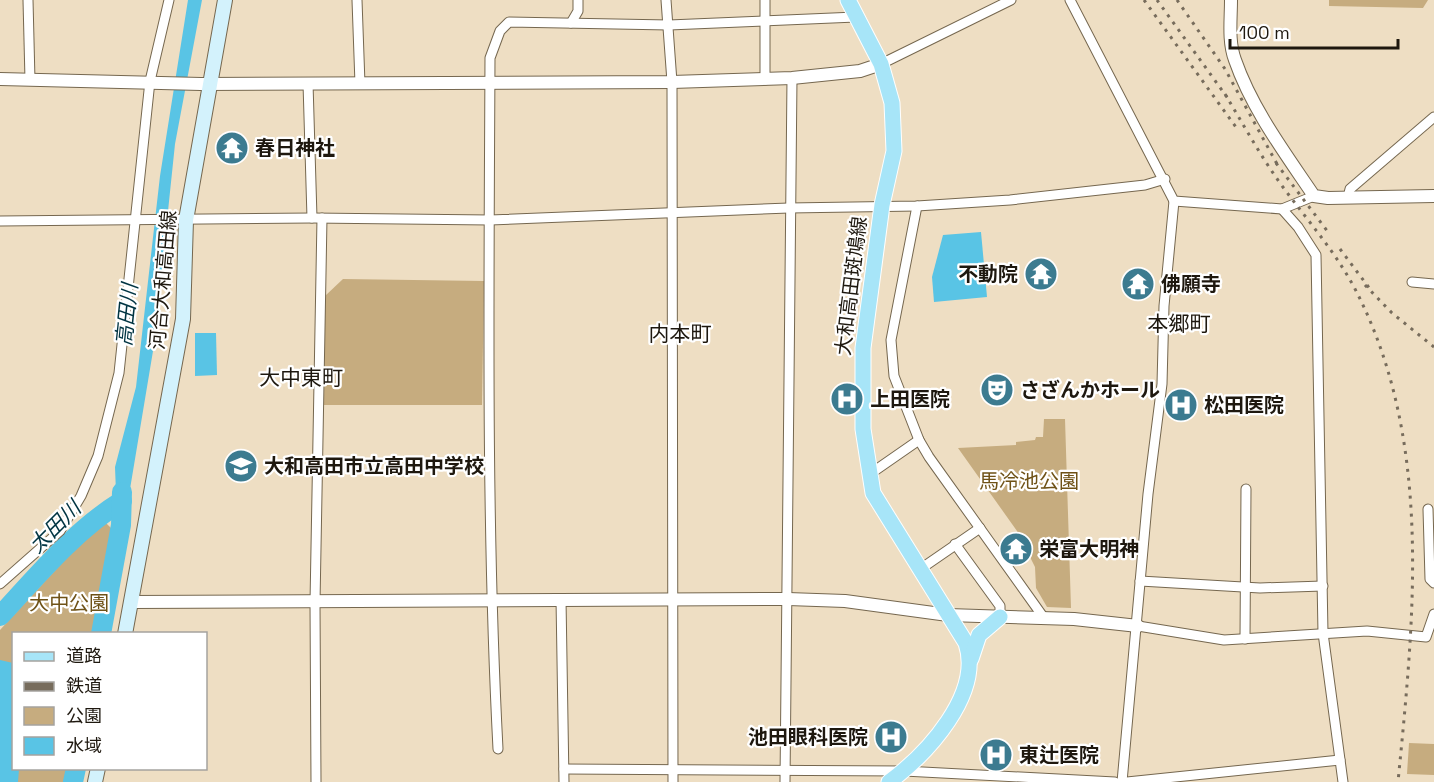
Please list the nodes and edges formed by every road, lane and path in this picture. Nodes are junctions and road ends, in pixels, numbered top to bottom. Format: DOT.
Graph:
graph roads {
  1 [pos="27,0"];
  2 [pos="170,0"];
  3 [pos="225,0"];
  4 [pos="357,0"];
  5 [pos="578,0"];
  6 [pos="666,0"];
  7 [pos="765,0"];
  8 [pos="848,0"];
  9 [pos="1011,0"];
  10 [pos="1070,0"];
  11 [pos="1231,0"];
  12 [pos="856,17"];
  13 [pos="571,23"];
  14 [pos="765,23"];
  15 [pos="669,25"];
  16 [pos="881,64"];
  17 [pos="792,78"];
  18 [pos="0,79"];
  19 [pos="30,80"];
  20 [pos="765,80"];
  21 [pos="155,81"];
  22 [pos="490,82"];
  23 [pos="672,82"];
  24 [pos="205,83"];
  25 [pos="308,83"];
  26 [pos="360,84"];
  27 [pos="1434,117"];
  28 [pos="1165,179"];
  29 [pos="1314,196"];
  30 [pos="1434,196"];
  31 [pos="1347,197"];
  32 [pos="1174,201"];
  33 [pos="882,205"];
  34 [pos="917,206"];
  35 [pos="789,208"];
  36 [pos="1282,209"];
  37 [pos="673,212"];
  38 [pos="317,218"];
  39 [pos="135,220"];
  40 [pos="181,220"];
  41 [pos="490,220"];
  42 [pos="0,221"];
  43 [pos="1412,282"];
  44 [pos="1434,284"];
  45 [pos="919,440"];
  46 [pos="870,474"];
  47 [pos="1246,489"];
  48 [pos="1428,509"];
  49 [pos="980,528"];
  50 [pos="955,544"];
  51 [pos="919,570"];
  52 [pos="1140,581"];
  53 [pos="1434,583"];
  54 [pos="0,584"];
  55 [pos="1245,586"];
  56 [pos="1323,586"];
  57 [pos="490,599"];
  58 [pos="561,599"];
  59 [pos="674,599"];
  60 [pos="788,599"];
  61 [pos="131,602"];
  62 [pos="315,603"];
  63 [pos="1434,614"];
  64 [pos="948,615"];
  65 [pos="1000,617"];
  66 [pos="1044,618"];
  67 [pos="1138,626"];
  68 [pos="124,632"];
  69 [pos="1323,633"];
  70 [pos="1245,639"];
  71 [pos="971,660"];
  72 [pos="498,749"];
  73 [pos="1340,760"];
  74 [pos="784,768"];
  75 [pos="564,769"];
  76 [pos="673,769"];
  77 [pos="904,776"];
  78 [pos="1233,777"];
  79 [pos="316,782"];
  80 [pos="564,782"];
  81 [pos="673,782"];
  82 [pos="785,782"];
  83 [pos="889,782"];
  84 [pos="1115,782"];
  85 [pos="1122,782"];
  86 [pos="1127,782"];
  87 [pos="1343,782"];
  1 -- 19 [label="street"];
  2 -- 21 [label="street"];
  3 -- 24 [label="main road, 河合大和高田線"];
  4 -- 26 [label="street"];
  5 -- 13 [label="street"];
  6 -- 15 [label="street"];
  7 -- 14 [label="street"];
  8 -- 12 [label="main road, 大和高田斑鳩線"];
  9 -- 16 [label="street"];
  10 -- 28 [label="street"];
  11 -- 29 [label="street"];
  12 -- 14 [label="street"];
  12 -- 16 [label="main road, 大和高田斑鳩線"];
  13 -- 15 [label="street"];
  13 -- 22 [label="street"];
  14 -- 15 [label="street"];
  14 -- 20 [label="street"];
  15 -- 23 [label="street"];
  16 -- 17 [label="street"];
  16 -- 33 [label="main road, 大和高田斑鳩線"];
  17 -- 20 [label="street"];
  17 -- 35 [label="street"];
  18 -- 19 [label="street"];
  19 -- 21 [label="street"];
  20 -- 23 [label="street"];
  21 -- 24 [label="street"];
  21 -- 39 [label="street"];
  22 -- 23 [label="street"];
  22 -- 26 [label="street"];
  22 -- 41 [label="street"];
  23 -- 37 [label="street"];
  24 -- 25 [label="street"];
  24 -- 40 [label="main road, 河合大和高田線"];
  25 -- 26 [label="street"];
  25 -- 38 [label="street"];
  27 -- 31 [label="street"];
  28 -- 32 [label="street"];
  28 -- 34 [label="street"];
  29 -- 31 [label="street"];
  29 -- 36 [label="street"];
  30 -- 31 [label="street"];
  32 -- 36 [label="street"];
  32 -- 52 [label="street"];
  33 -- 34 [label="street"];
  33 -- 35 [label="street"];
  33 -- 46 [label="main road, 大和高田斑鳩線"];
  34 -- 45 [label="street"];
  35 -- 37 [label="street"];
  35 -- 60 [label="street"];
  36 -- 56 [label="street"];
  37 -- 41 [label="street"];
  37 -- 59 [label="street"];
  38 -- 40 [label="street"];
  38 -- 41 [label="street"];
  38 -- 62 [label="street"];
  39 -- 40 [label="street"];
  39 -- 42 [label="street"];
  39 -- 54 [label="street"];
  40 -- 61 [label="main road, 河合大和高田線"];
  41 -- 57 [label="street"];
  43 -- 44 [label="street"];
  45 -- 46 [label="street"];
  45 -- 49 [label="street"];
  46 -- 51 [label="main road, 大和高田斑鳩線"];
  47 -- 55 [label="street"];
  48 -- 53 [label="street"];
  49 -- 50 [label="street"];
  49 -- 66 [label="street"];
  50 -- 51 [label="street"];
  50 -- 65 [label="street"];
  51 -- 64 [label="main road, 大和高田斑鳩線"];
  52 -- 55 [label="street"];
  52 -- 67 [label="street"];
  55 -- 56 [label="street"];
  55 -- 70 [label="street"];
  56 -- 69 [label="street"];
  57 -- 58 [label="street"];
  57 -- 62 [label="street"];
  57 -- 72 [label="street"];
  58 -- 59 [label="street"];
  58 -- 75 [label="street"];
  59 -- 60 [label="street"];
  59 -- 76 [label="street"];
  60 -- 64 [label="street"];
  60 -- 74 [label="street"];
  61 -- 62 [label="street"];
  61 -- 68 [label="main road, 河合大和高田線"];
  62 -- 79 [label="street"];
  63 -- 69 [label="street"];
  64 -- 65 [label="street"];
  64 -- 71 [label="main road, 大和高田斑鳩線"];
  65 -- 66 [label="street"];
  65 -- 71 [label="main road"];
  66 -- 67 [label="street"];
  67 -- 70 [label="street"];
  67 -- 85 [label="street"];
  69 -- 70 [label="street"];
  69 -- 73 [label="street"];
  71 -- 77 [label="main road"];
  73 -- 78 [label="street"];
  73 -- 87 [label="street"];
  74 -- 76 [label="street"];
  74 -- 77 [label="street"];
  74 -- 82 [label="street"];
  75 -- 76 [label="street"];
  75 -- 80 [label="street"];
  76 -- 81 [label="street"];
  77 -- 83 [label="main road"];
  77 -- 84 [label="street"];
  78 -- 86 [label="street"];
}
